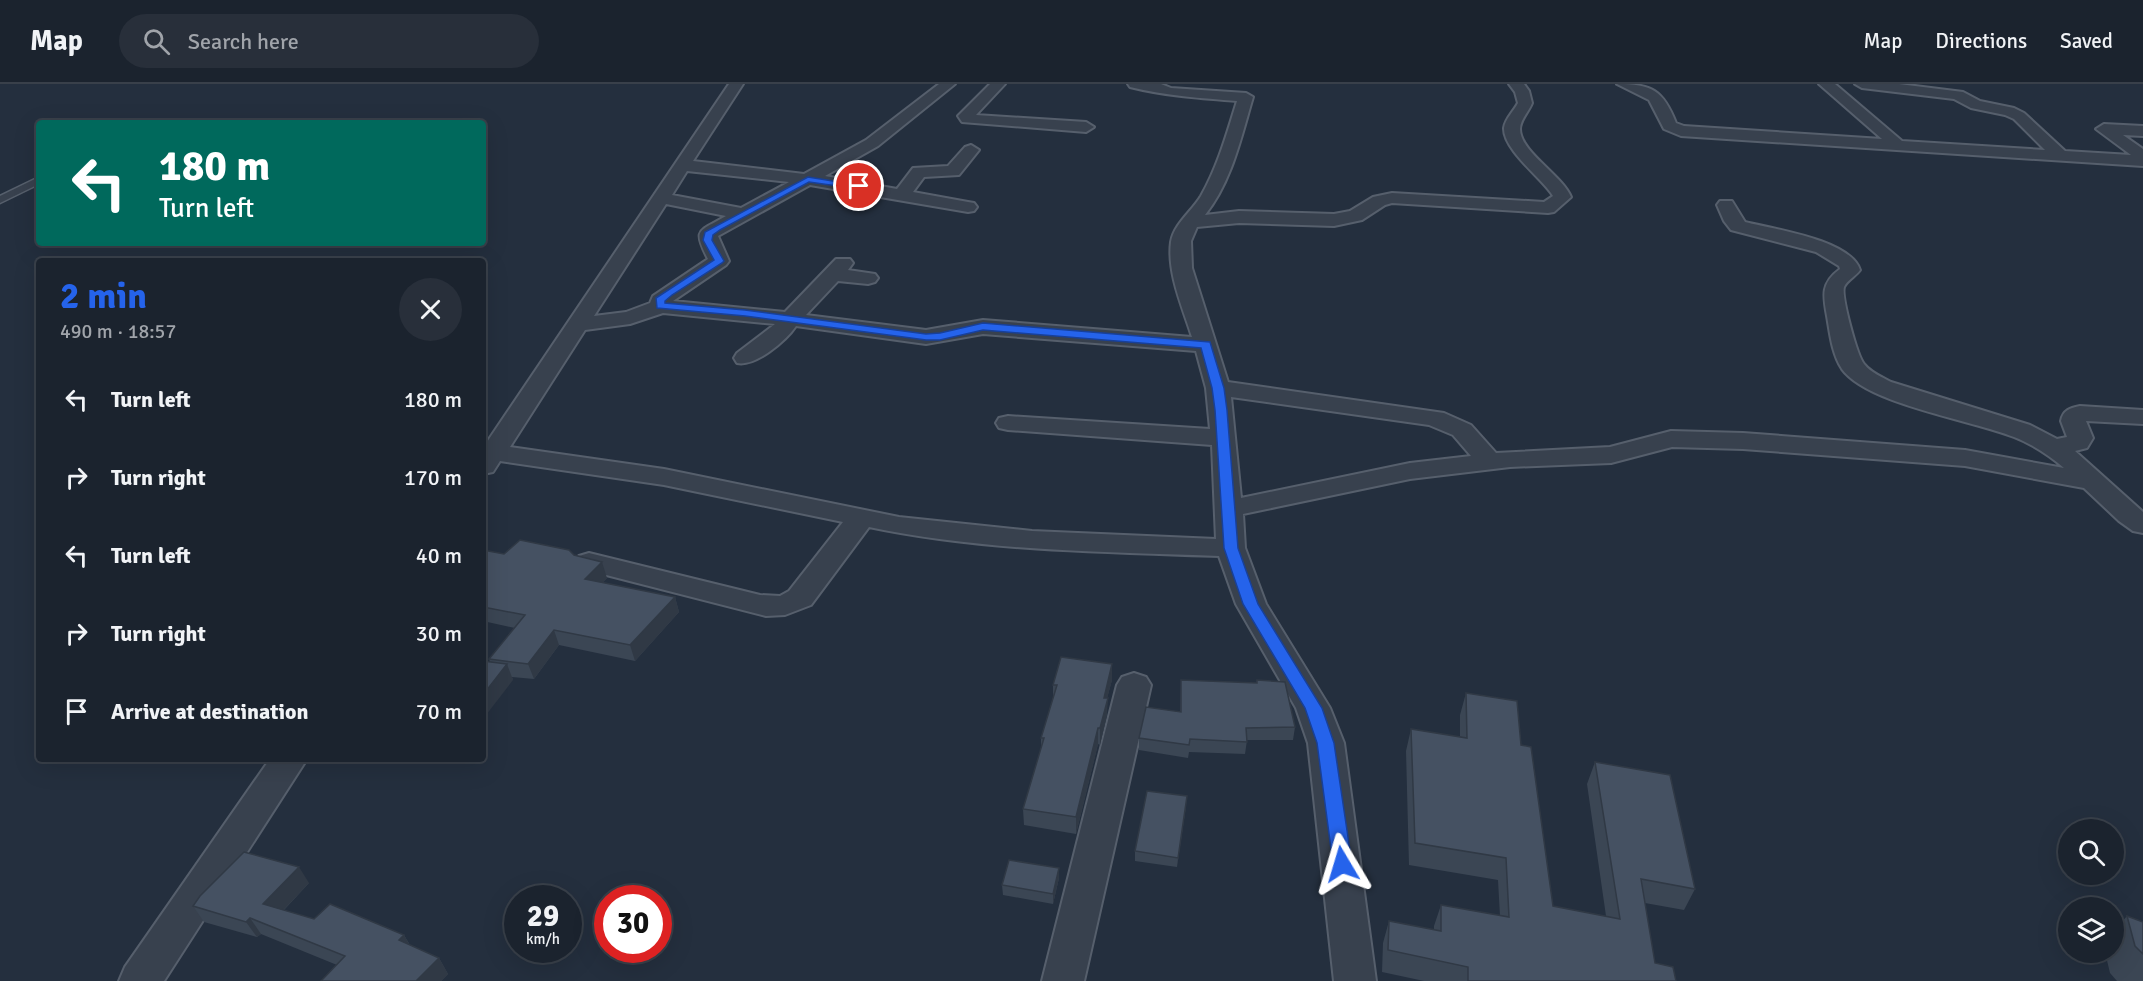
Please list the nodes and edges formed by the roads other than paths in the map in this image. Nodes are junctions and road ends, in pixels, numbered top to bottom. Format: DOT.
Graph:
graph roads {
  1 [pos="736,84"];
  2 [pos="948,84"];
  3 [pos="998,84"];
  4 [pos="1135,84"];
  5 [pos="1516,84"];
  6 [pos="1624,84"];
  7 [pos="1826,84"];
  8 [pos="1862,84"];
  9 [pos="1990,92"];
  10 [pos="2001,110"];
  11 [pos="2141,123"];
  12 [pos="1086,127"];
  13 [pos="1898,144"];
  14 [pos="970,150"];
  15 [pos="2060,155"];
  16 [pos="2143,156"];
  17 [pos="2143,161"];
  18 [pos="683,165"];
  19 [pos="808,180"];
  20 [pos="36,182"];
  21 [pos="902,194"];
  22 [pos="660,198"];
  23 [pos="0,200"];
  24 [pos="1726,205"];
  25 [pos="968,207"];
  26 [pos="743,214"];
  27 [pos="1190,222"];
  28 [pos="868,278"];
  29 [pos="661,306"];
  30 [pos="790,319"];
  31 [pos="577,324"];
  32 [pos="1206,345"];
  33 [pos="746,357"];
  34 [pos="1218,388"];
  35 [pos="2143,417"];
  36 [pos="1008,423"];
  37 [pos="1224,438"];
  38 [pos="2053,447"];
  39 [pos="488,460"];
  40 [pos="1489,461"];
  41 [pos="2094,482"];
  42 [pos="1227,509"];
  43 [pos="861,518"];
  44 [pos="2143,525"];
  45 [pos="1231,548"];
  46 [pos="589,562"];
  47 [pos="1134,685"];
  48 [pos="287,762"];
  49 [pos="140,981"];
  50 [pos="1063,981"];
  51 [pos="1355,981"];
  1 -- 18 [label="street"];
  2 -- 19 [label="street"];
  3 -- 12 [label="street"];
  4 -- 27 [label="street"];
  5 -- 27 [label="street"];
  6 -- 13 [label="street"];
  7 -- 13 [label="street"];
  8 -- 10 [label="street"];
  9 -- 10 [label="street"];
  10 -- 15 [label="street"];
  11 -- 16 [label="street"];
  13 -- 15 [label="street"];
  14 -- 21 [label="street"];
  15 -- 17 [label="street"];
  18 -- 19 [label="street"];
  18 -- 22 [label="street"];
  19 -- 21 [label="street"];
  19 -- 26 [label="street"];
  20 -- 23 [label="lane"];
  21 -- 25 [label="street"];
  22 -- 26 [label="street"];
  22 -- 31 [label="street"];
  24 -- 38 [label="street"];
  26 -- 29 [label="street"];
  27 -- 32 [label="street"];
  28 -- 30 [label="street"];
  29 -- 30 [label="street"];
  29 -- 31 [label="street"];
  30 -- 32 [label="street"];
  30 -- 33 [label="street"];
  31 -- 39 [label="street"];
  32 -- 34 [label="street"];
  34 -- 37 [label="street"];
  34 -- 40 [label="street"];
  35 -- 38 [label="street"];
  36 -- 37 [label="street"];
  37 -- 42 [label="street"];
  38 -- 41 [label="street"];
  39 -- 43 [label="street"];
  40 -- 41 [label="street"];
  40 -- 42 [label="street"];
  41 -- 44 [label="street"];
  42 -- 45 [label="street"];
  43 -- 45 [label="street"];
  43 -- 46 [label="street"];
  45 -- 51 [label="street"];
  47 -- 50 [label="street"];
  48 -- 49 [label="street"];
}
